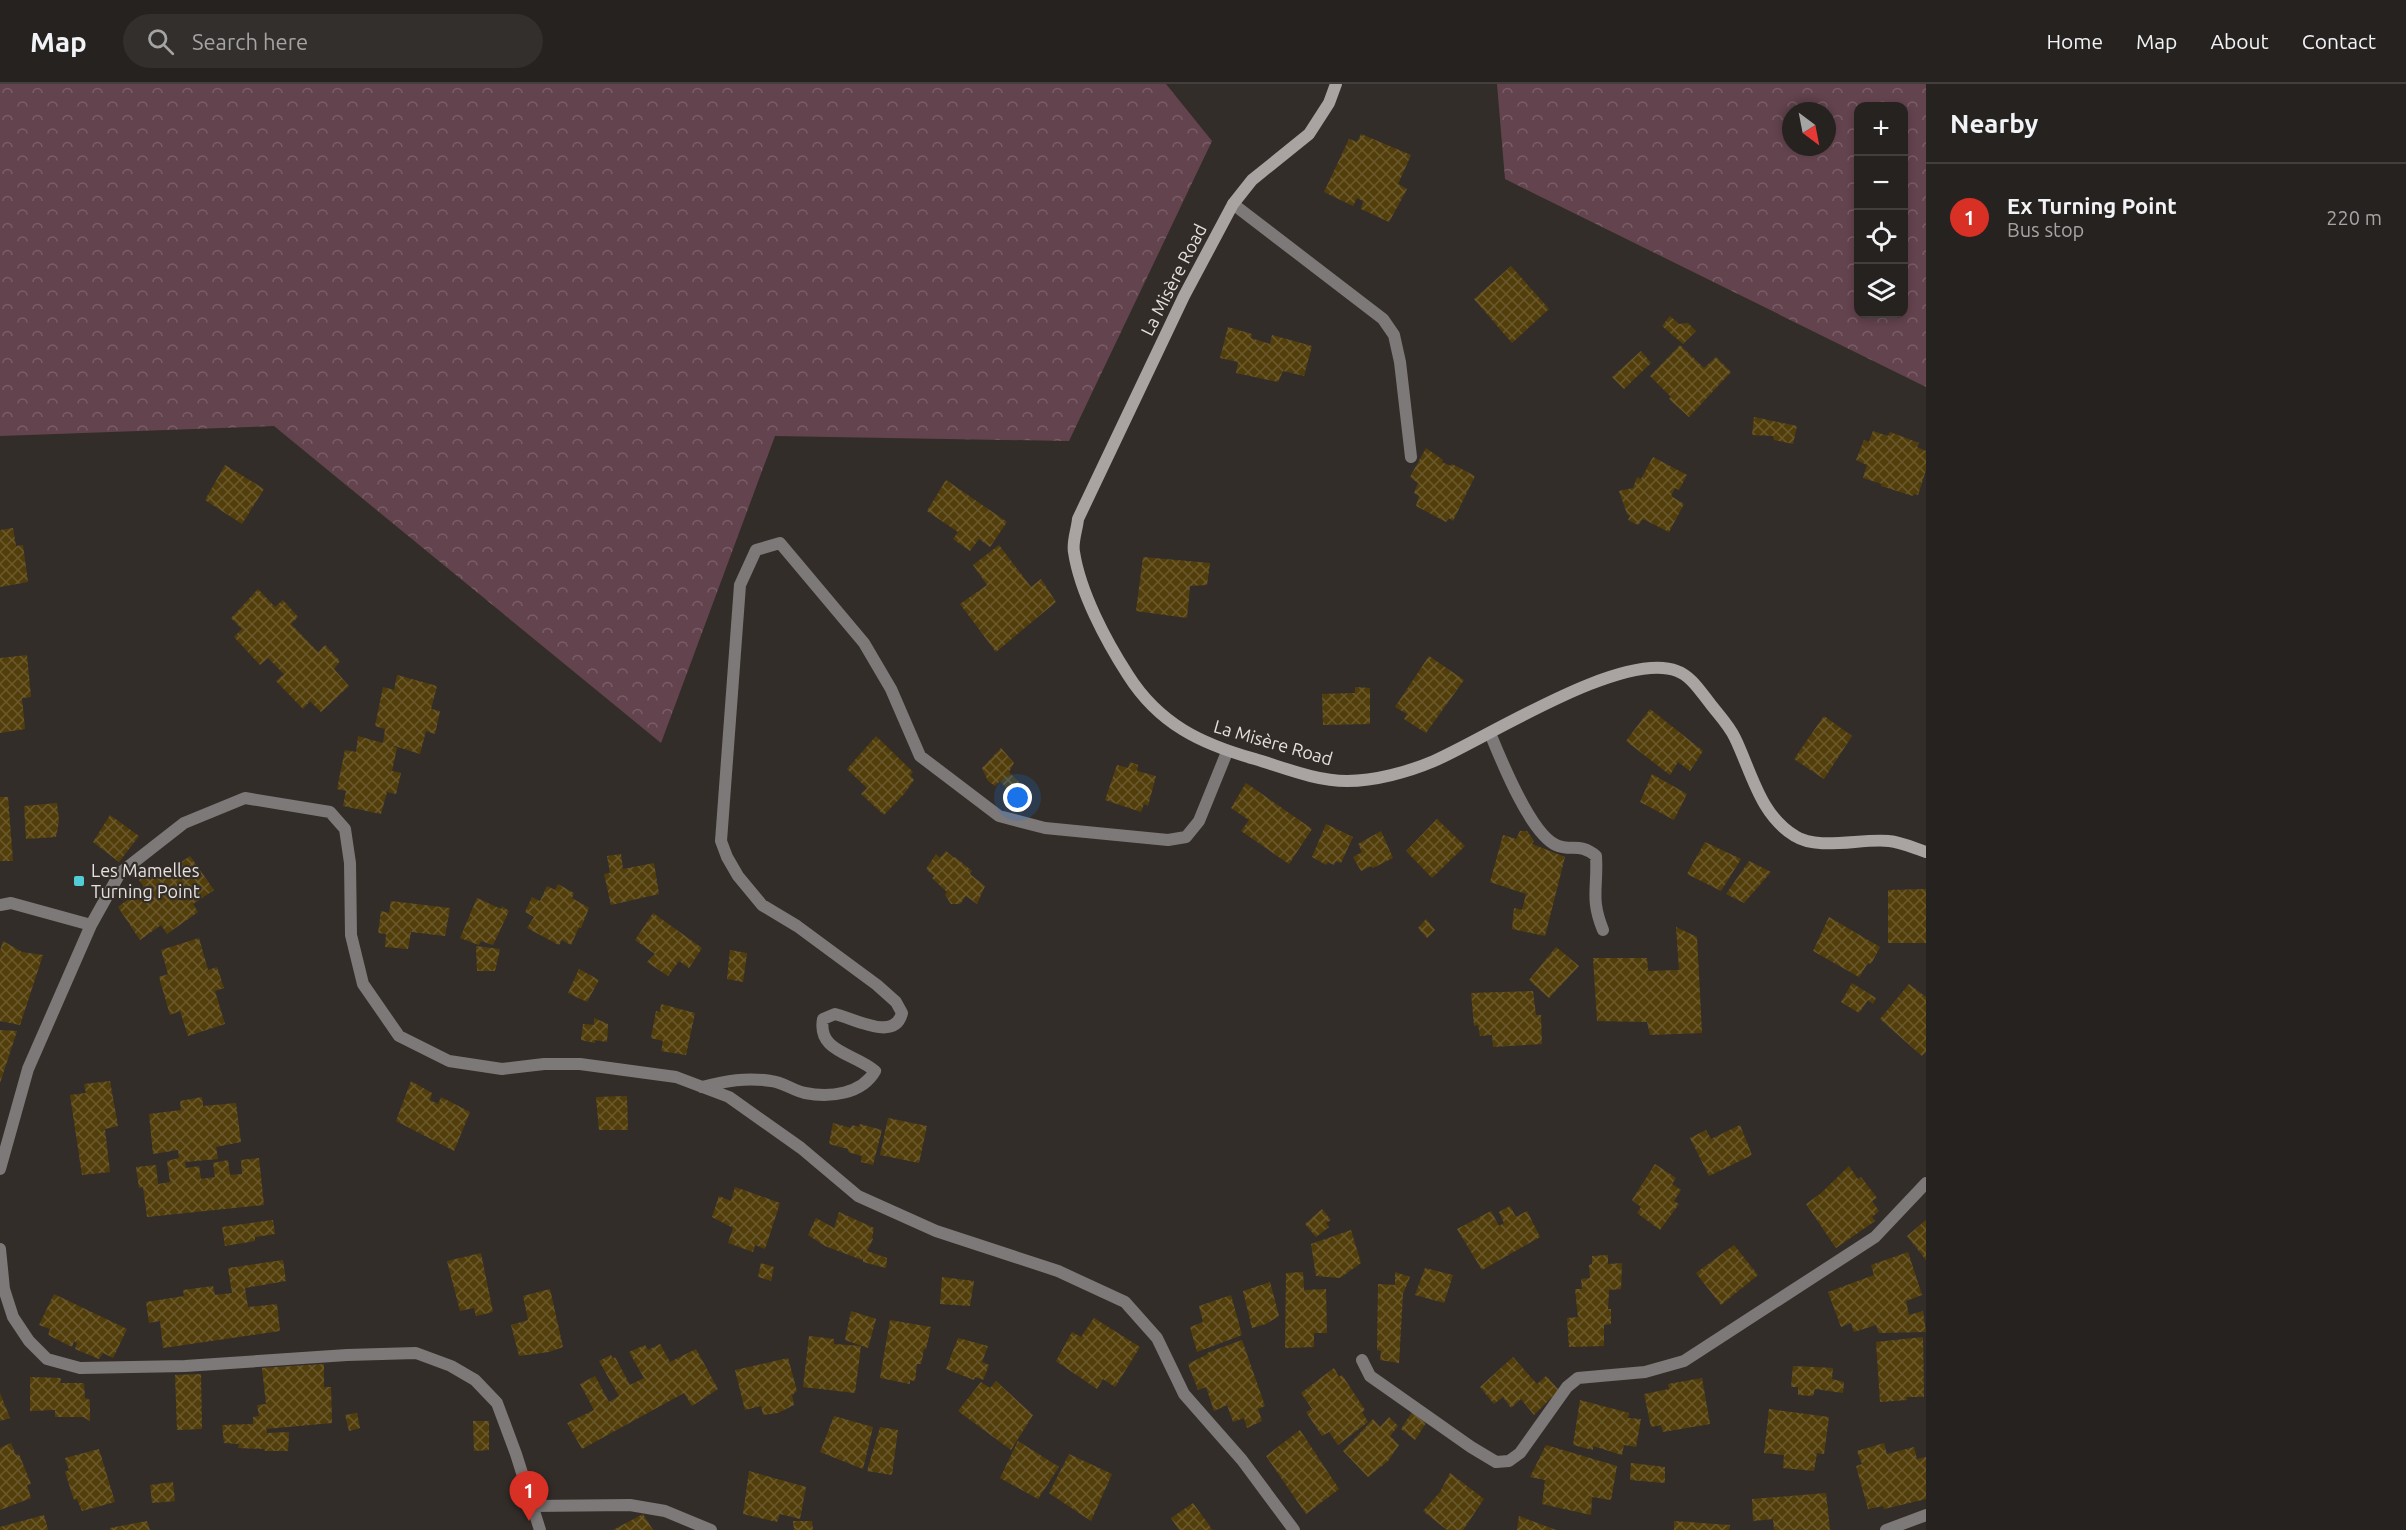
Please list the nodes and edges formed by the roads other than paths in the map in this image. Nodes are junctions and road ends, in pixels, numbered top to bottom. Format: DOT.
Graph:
graph roads {
  1 [pos="1336,84"];
  2 [pos="1233,204"];
  3 [pos="1411,457"];
  4 [pos="1490,733"];
  5 [pos="1227,752"];
  6 [pos="1926,852"];
  7 [pos="0,905"];
  8 [pos="91,925"];
  9 [pos="1603,930"];
  10 [pos="701,1087"];
  11 [pos="0,1169"];
  12 [pos="1926,1183"];
  13 [pos="0,1249"];
  14 [pos="1362,1360"];
  15 [pos="532,1506"];
  16 [pos="1926,1515"];
  17 [pos="540,1530"];
  18 [pos="711,1530"];
  19 [pos="1294,1530"];
  20 [pos="1886,1530"];
  1 -- 2 [label="main road, La Misère Road"];
  2 -- 3 [label="street"];
  2 -- 5 [label="main road, La Misère Road"];
  4 -- 5 [label="main road, La Misère Road"];
  4 -- 6 [label="main road, La Misère Road"];
  4 -- 9 [label="street"];
  5 -- 10 [label="street"];
  7 -- 8 [label="street"];
  8 -- 10 [label="street"];
  8 -- 11 [label="street"];
  10 -- 19 [label="street"];
  12 -- 14 [label="street"];
  13 -- 15 [label="street"];
  15 -- 17 [label="street"];
  15 -- 18 [label="street"];
  16 -- 20 [label="street"];
}
